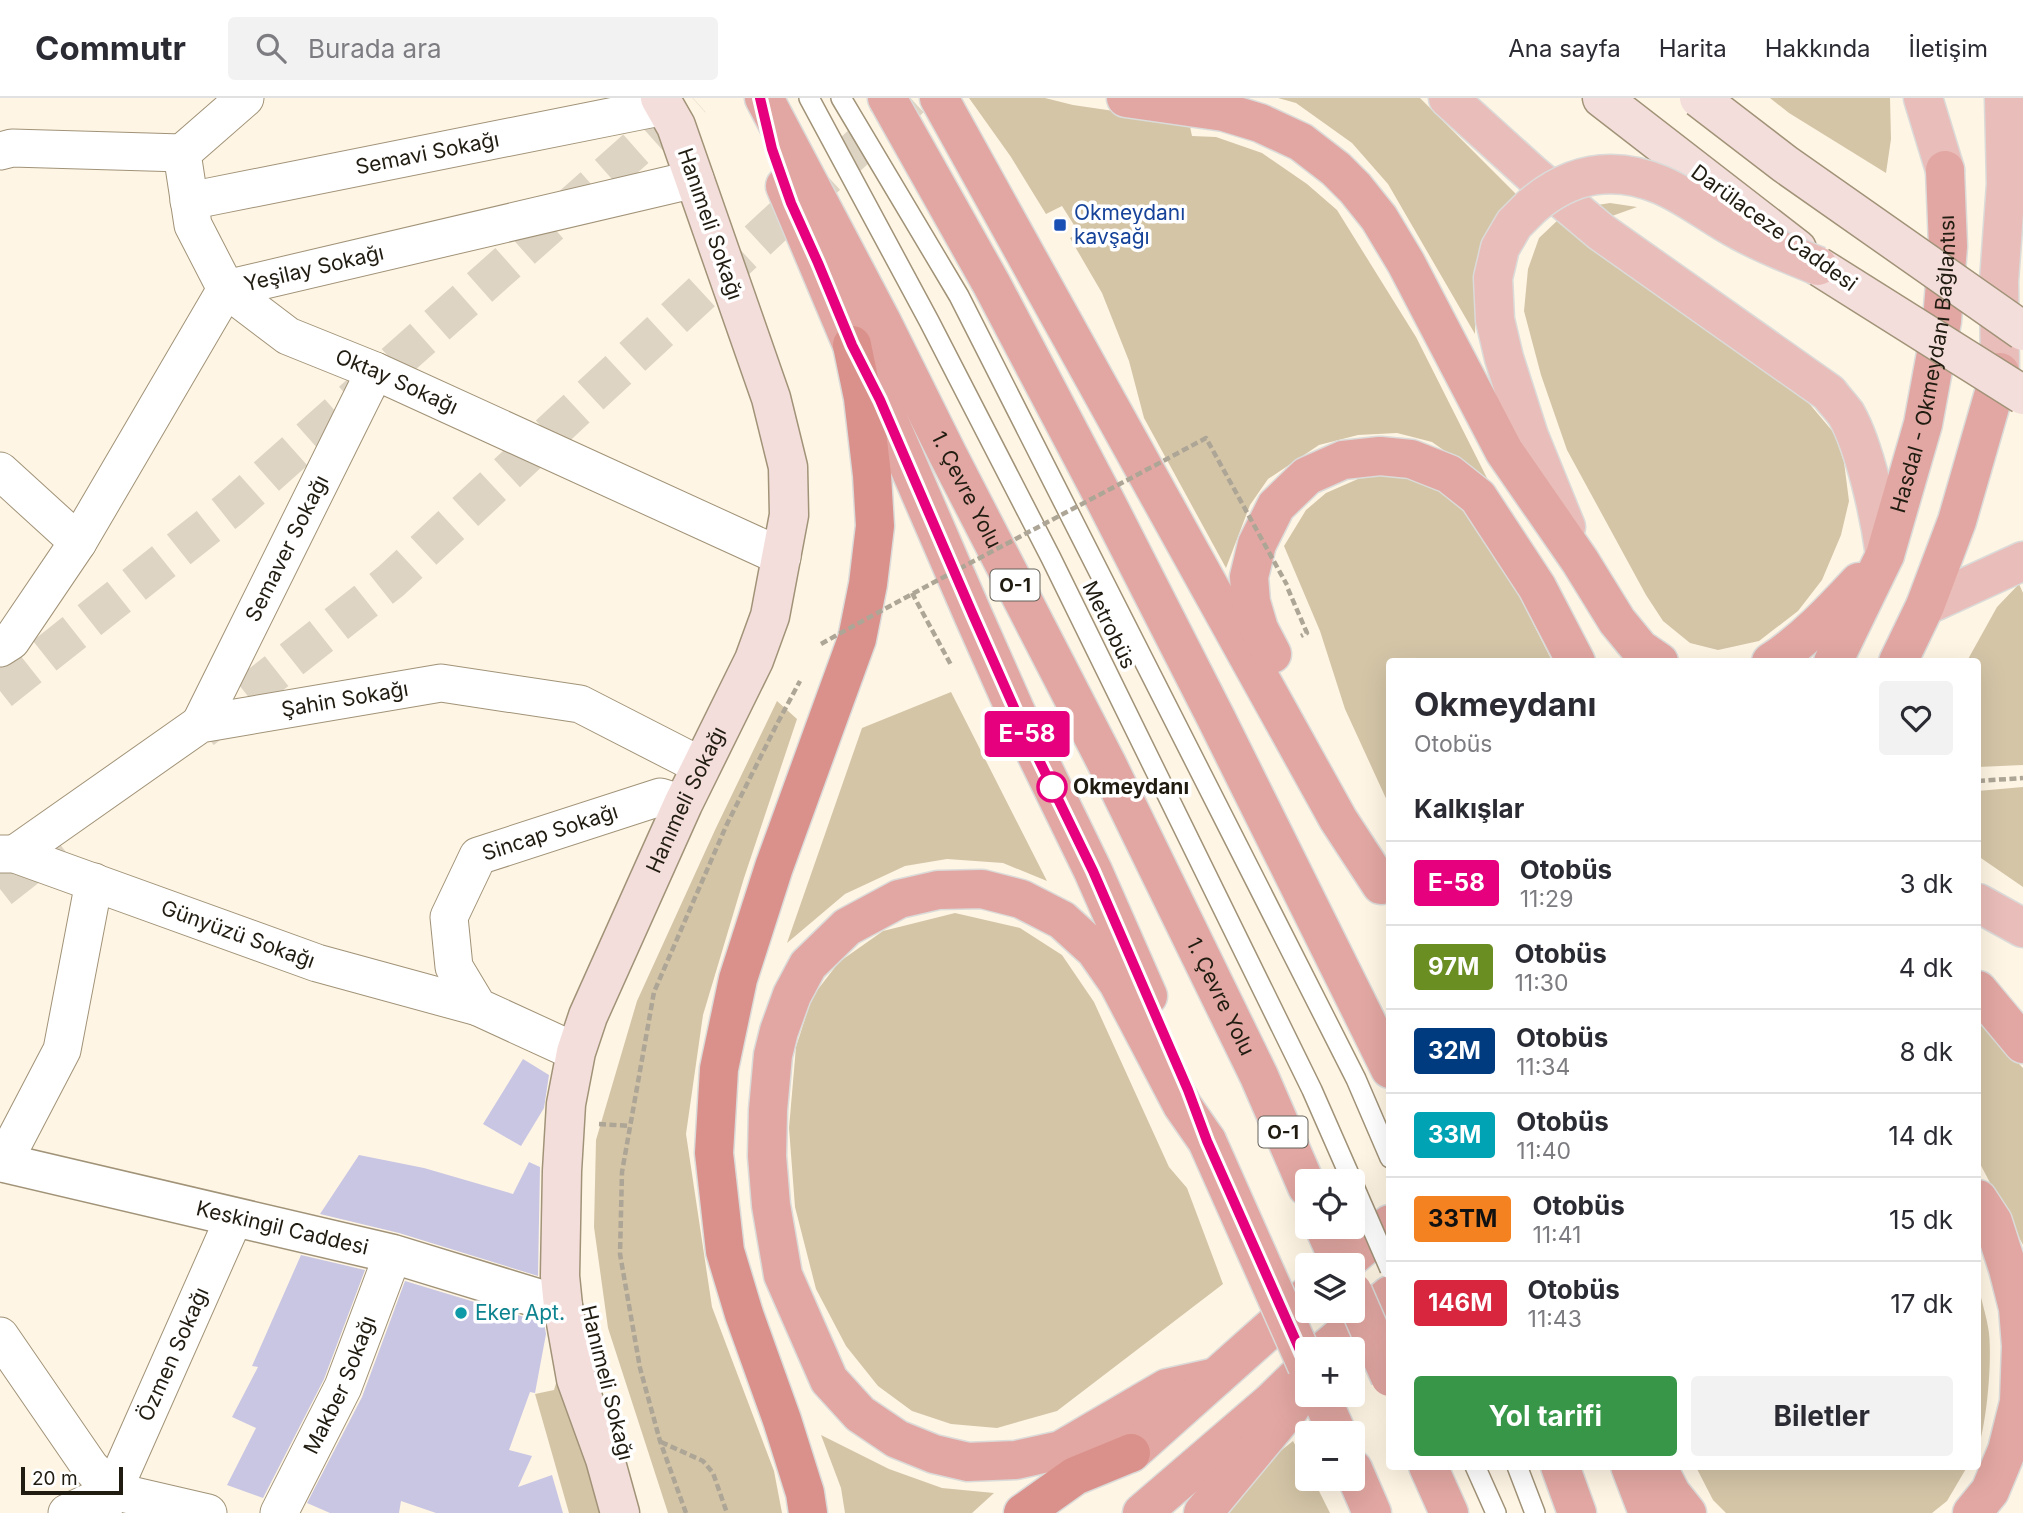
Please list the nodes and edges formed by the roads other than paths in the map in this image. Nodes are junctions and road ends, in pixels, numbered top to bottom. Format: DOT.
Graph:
graph roads {
  1 [pos="245,98"];
  2 [pos="762,98"];
  3 [pos="809,98"];
  4 [pos="841,98"];
  5 [pos="887,98"];
  6 [pos="939,98"];
  7 [pos="1126,98"];
  8 [pos="1448,98"];
  9 [pos="1602,98"];
  10 [pos="1699,98"];
  11 [pos="1923,98"];
  12 [pos="1939,98"];
  13 [pos="2004,98"];
  14 [pos="673,100"];
  15 [pos="0,151"];
  16 [pos="182,153"];
  17 [pos="1945,170"];
  18 [pos="705,176"];
  19 [pos="189,201"];
  20 [pos="2023,261"];
  21 [pos="1818,266"];
  22 [pos="226,289"];
  23 [pos="2023,331"];
  24 [pos="852,345"];
  25 [pos="375,371"];
  26 [pos="2012,383"];
  27 [pos="0,471"];
  28 [pos="78,542"];
  29 [pos="1885,555"];
  30 [pos="791,560"];
  31 [pos="1580,561"];
  32 [pos="2023,561"];
  33 [pos="1925,606"];
  34 [pos="0,648"];
  35 [pos="1574,658"];
  36 [pos="1653,658"];
  37 [pos="1777,658"];
  38 [pos="1835,658"];
  39 [pos="1900,658"];
  40 [pos="1931,658"];
  41 [pos="200,724"];
  42 [pos="701,766"];
  43 [pos="694,809"];
  44 [pos="7,854"];
  45 [pos="94,882"];
  46 [pos="1385,894"];
  47 [pos="1981,905"];
  48 [pos="2023,928"];
  49 [pos="1981,994"];
  50 [pos="478,1007"];
  51 [pos="2023,1044"];
  52 [pos="586,1056"];
  53 [pos="1374,1062"];
  54 [pos="1386,1134"];
  55 [pos="1207,1141"];
  56 [pos="1,1162"];
  57 [pos="1299,1169"];
  58 [pos="1346,1169"];
  59 [pos="1981,1204"];
  60 [pos="1365,1212"];
  61 [pos="234,1218"];
  62 [pos="1386,1227"];
  63 [pos="1356,1253"];
  64 [pos="393,1254"];
  65 [pos="1386,1260"];
  66 [pos="1386,1298"];
  67 [pos="1295,1307"];
  68 [pos="575,1311"];
  69 [pos="1365,1320"];
  70 [pos="0,1336"];
  71 [pos="1310,1337"];
  72 [pos="1341,1337"];
  73 [pos="1386,1368"];
  74 [pos="1216,1377"];
  75 [pos="1295,1379"];
  76 [pos="1295,1402"];
  77 [pos="1130,1452"];
  78 [pos="1477,1470"];
  79 [pos="1519,1470"];
  80 [pos="1561,1470"];
  81 [pos="1632,1470"];
  82 [pos="1659,1470"];
  83 [pos="1362,1491"];
  84 [pos="106,1502"];
  85 [pos="67,1513"];
  86 [pos="208,1513"];
  87 [pos="279,1513"];
  88 [pos="620,1513"];
  89 [pos="639,1513"];
  90 [pos="808,1513"];
  91 [pos="1023,1513"];
  92 [pos="1060,1513"];
  93 [pos="1142,1513"];
  94 [pos="1203,1513"];
  95 [pos="1372,1513"];
  96 [pos="1496,1513"];
  97 [pos="1535,1513"];
  98 [pos="1577,1513"];
  99 [pos="1648,1513"];
  100 [pos="1687,1513"];
  101 [pos="1972,1513"];
  1 -- 16 [label="street"];
  2 -- 24 [label="highway"];
  2 -- 57 [label="highway, 1. Çevre Yolu / O-1"];
  3 -- 58 [label="lane, Metrobüs"];
  4 -- 53 [label="lane, Metrobüs"];
  5 -- 53 [label="highway"];
  6 -- 46 [label="highway"];
  7 -- 31 [label="highway"];
  8 -- 29 [label="main road"];
  9 -- 21 [label="main road, Darülaceze Caddesi, bridge"];
  10 -- 23 [label="main road, bridge"];
  11 -- 17 [label="main road"];
  12 -- 17 [label="main road"];
  13 -- 26 [label="main road"];
  14 -- 18 [label="main road, Hanımeli Sokağı"];
  14 -- 19 [label="street, Semavi Sokağı"];
  15 -- 16 [label="street"];
  16 -- 19 [label="street, Oktay Sokağı"];
  17 -- 29 [label="highway, Hasdal - Okmeydanı Bağlantısı"];
  18 -- 22 [label="street, Yeşilay Sokağı"];
  18 -- 30 [label="main road, Hanımeli Sokağı"];
  19 -- 22 [label="street, Oktay Sokağı"];
  20 -- 26 [label="main road"];
  21 -- 26 [label="main road, Darülaceze Caddesi, bridge"];
  21 -- 31 [label="main road, bridge"];
  22 -- 25 [label="street, Oktay Sokağı"];
  22 -- 28 [label="street, Yeşilay Sokağı"];
  24 -- 55 [label="highway"];
  24 -- 90 [label="highway"];
  25 -- 30 [label="street, Oktay Sokağı"];
  25 -- 41 [label="street, Semaver Sokağı"];
  26 -- 33 [label="highway"];
  27 -- 28 [label="street"];
  28 -- 34 [label="street, Yeşilay Sokağı"];
  29 -- 37 [label="highway"];
  29 -- 38 [label="highway"];
  30 -- 42 [label="main road, Hanımeli Sokağı"];
  30 -- 43 [label="main road, Hanımeli Sokağı"];
  31 -- 36 [label="highway"];
  32 -- 33 [label="main road"];
  33 -- 39 [label="highway"];
  33 -- 40 [label="highway"];
  35 -- 46 [label="highway"];
  41 -- 42 [label="street, Şahin Sokağı"];
  41 -- 44 [label="street, Şahin Sokağı"];
  42 -- 43 [label="main road, Hanımeli Sokağı"];
  43 -- 50 [label="street, Sincap Sokağı"];
  43 -- 52 [label="main road, Hanımeli Sokağı"];
  44 -- 45 [label="street, Günyüzü Sokağı"];
  45 -- 50 [label="street, Günyüzü Sokağı"];
  45 -- 56 [label="street"];
  47 -- 48 [label="main road"];
  49 -- 51 [label="highway"];
  50 -- 52 [label="street"];
  52 -- 68 [label="main road, Hanımeli Sokağı"];
  52 -- 68 [label="main road, Hanımeli Sokağı"];
  53 -- 54 [label="lane, Metrobüs"];
  55 -- 71 [label="highway, bridge"];
  55 -- 74 [label="highway"];
  56 -- 61 [label="street, Keskingil Caddesi"];
  59 -- 101 [label="highway"];
  60 -- 65 [label="lane, Metrobüs, bridge"];
  61 -- 64 [label="street, Keskingil Caddesi"];
  61 -- 84 [label="street, Özmen Sokağı"];
  62 -- 63 [label="highway"];
  64 -- 68 [label="street, Keskingil Caddesi"];
  64 -- 87 [label="street, Makber Sokağı"];
  66 -- 72 [label="highway"];
  67 -- 74 [label="highway"];
  68 -- 88 [label="main road, Hanımeli Sokağı"];
  68 -- 89 [label="main road, Hanımeli Sokağı"];
  69 -- 73 [label="highway, bridge"];
  70 -- 84 [label="street"];
  74 -- 77 [label="highway"];
  75 -- 93 [label="highway"];
  76 -- 94 [label="highway"];
  77 -- 91 [label="highway"];
  77 -- 92 [label="highway"];
  78 -- 96 [label="lane"];
  79 -- 97 [label="lane"];
  80 -- 98 [label="highway"];
  81 -- 99 [label="highway"];
  82 -- 100 [label="highway"];
  83 -- 95 [label="highway"];
  84 -- 85 [label="street"];
  84 -- 86 [label="street"];
}
